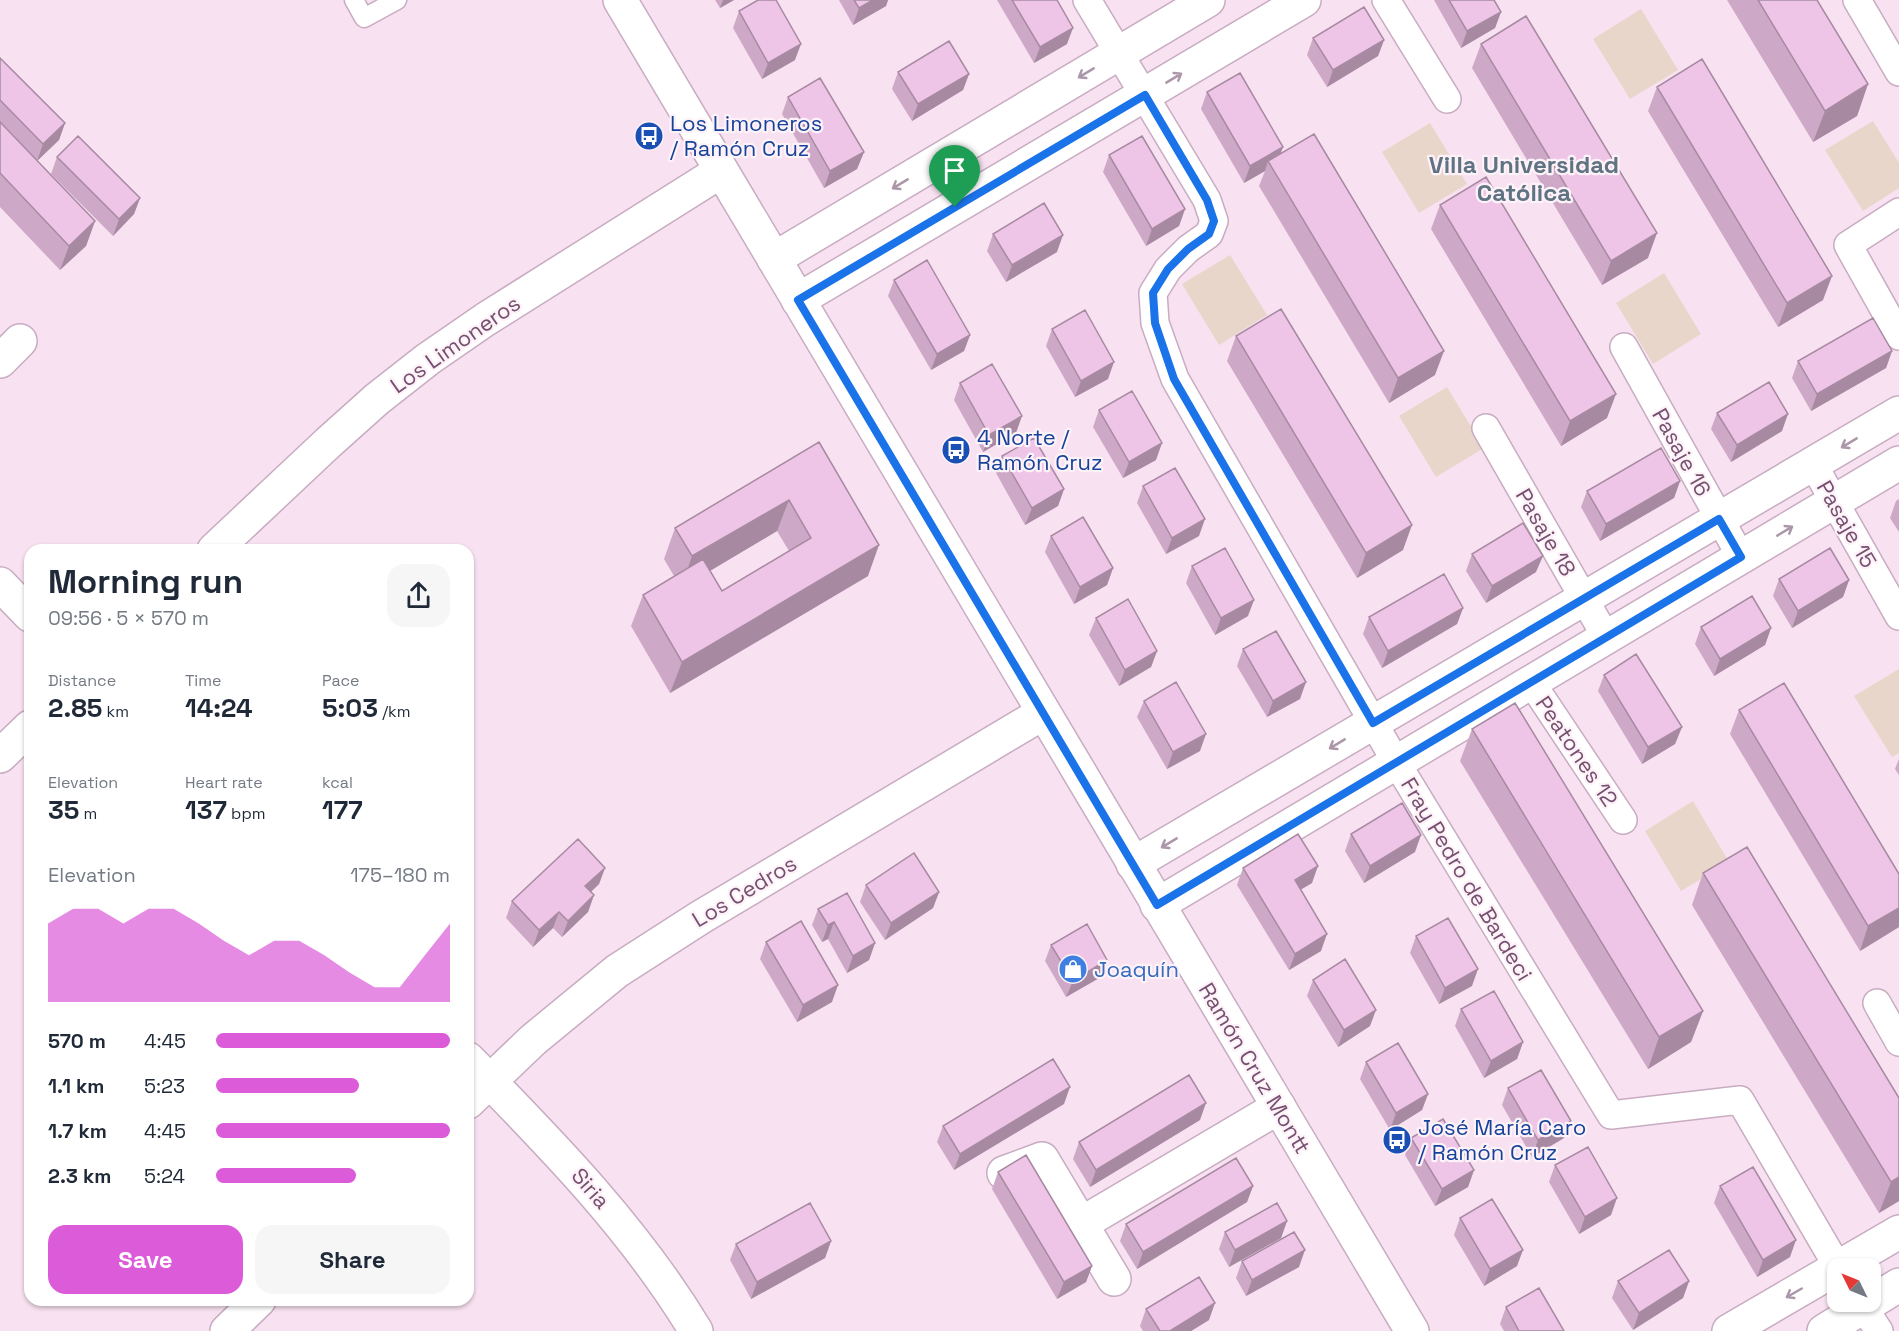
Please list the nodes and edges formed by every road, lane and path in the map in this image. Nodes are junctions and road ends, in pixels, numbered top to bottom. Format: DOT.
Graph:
graph roads {
  1 [pos="354,0"];
  2 [pos="397,0"];
  3 [pos="620,0"];
  4 [pos="1087,0"];
  5 [pos="1208,0"];
  6 [pos="1304,0"];
  7 [pos="1386,0"];
  8 [pos="1857,0"];
  9 [pos="1119,53"];
  10 [pos="1899,72"];
  11 [pos="1145,95"];
  12 [pos="1447,99"];
  13 [pos="722,171"];
  14 [pos="1899,212"];
  15 [pos="774,260"];
  16 [pos="798,300"];
  17 [pos="1899,336"];
  18 [pos="1624,347"];
  19 [pos="1899,413"];
  20 [pos="1486,428"];
  21 [pos="1813,464"];
  22 [pos="1899,464"];
  23 [pos="1835,502"];
  24 [pos="1719,519"];
  25 [pos="220,544"];
  26 [pos="1741,557"];
  27 [pos="0,584"];
  28 [pos="1584,598"];
  29 [pos="24,609"];
  30 [pos="1899,616"];
  31 [pos="1606,637"];
  32 [pos="1531,682"];
  33 [pos="1043,713"];
  34 [pos="1373,723"];
  35 [pos="24,733"];
  36 [pos="0,756"];
  37 [pos="1396,762"];
  38 [pos="1623,820"];
  39 [pos="1133,864"];
  40 [pos="1157,905"];
  41 [pos="1877,1003"];
  42 [pos="1899,1042"];
  43 [pos="475,1081"];
  44 [pos="1279,1107"];
  45 [pos="1004,1173"];
  46 [pos="1081,1224"];
  47 [pos="1899,1232"];
  48 [pos="1833,1258"];
  49 [pos="1856,1258"];
  50 [pos="1827,1275"];
  51 [pos="1114,1279"];
  52 [pos="1899,1285"];
  53 [pos="253,1306"];
  54 [pos="1868,1313"];
  55 [pos="227,1331"];
  56 [pos="696,1331"];
  57 [pos="1412,1331"];
  58 [pos="1729,1331"];
  59 [pos="1824,1331"];
  1 -- 2 [label="lane"];
  3 -- 13 [label="street, Ramón Cruz Montt"];
  4 -- 9 [label="street, Fray Pedro de Bardeci"];
  5 -- 9 [label="street"];
  11 -- 6 [label="street, one-way"];
  7 -- 12 [label="street"];
  8 -- 10 [label="street"];
  9 -- 11 [label="street, Fray Pedro de Bardeci"];
  9 -- 15 [label="street, one-way"];
  11 -- 16 [label="street"];
  11 -- 34 [label="street, Fray Pedro de Bardeci"];
  13 -- 15 [label="street, Ramón Cruz Montt"];
  13 -- 25 [label="street, Los Limoneros"];
  14 -- 17 [label="street"];
  15 -- 16 [label="street, Ramón Cruz Montt"];
  16 -- 33 [label="street, Ramón Cruz Montt"];
  18 -- 24 [label="street, Pasaje 16"];
  19 -- 21 [label="street, one-way"];
  20 -- 28 [label="street, Pasaje 18"];
  21 -- 23 [label="street, Pasaje 15"];
  21 -- 24 [label="street"];
  22 -- 23 [label="street"];
  26 -- 23 [label="street, one-way"];
  23 -- 30 [label="street, Pasaje 15"];
  24 -- 26 [label="street, Pasaje 16"];
  24 -- 28 [label="street"];
  26 -- 31 [label="street"];
  27 -- 29 [label="street"];
  28 -- 31 [label="street, Pasaje 18"];
  28 -- 34 [label="street"];
  31 -- 32 [label="street"];
  32 -- 37 [label="street"];
  32 -- 38 [label="street, Peatones 12"];
  33 -- 39 [label="street, Ramón Cruz Montt"];
  33 -- 43 [label="street, Los Cedros"];
  34 -- 37 [label="street, Fray Pedro de Bardeci"];
  34 -- 39 [label="street, one-way"];
  35 -- 36 [label="street"];
  37 -- 40 [label="street"];
  37 -- 48 [label="street, Fray Pedro de Bardeci"];
  39 -- 40 [label="street, Ramón Cruz Montt"];
  40 -- 44 [label="street, Ramón Cruz Montt"];
  41 -- 42 [label="street"];
  43 -- 56 [label="street, Siria"];
  44 -- 46 [label="street"];
  44 -- 57 [label="street, Ramón Cruz Montt"];
  45 -- 46 [label="street"];
  46 -- 51 [label="street"];
  47 -- 49 [label="street"];
  50 -- 58 [label="street, one-way"];
  52 -- 54 [label="street"];
  53 -- 55 [label="street"];
  54 -- 59 [label="street"];
}
